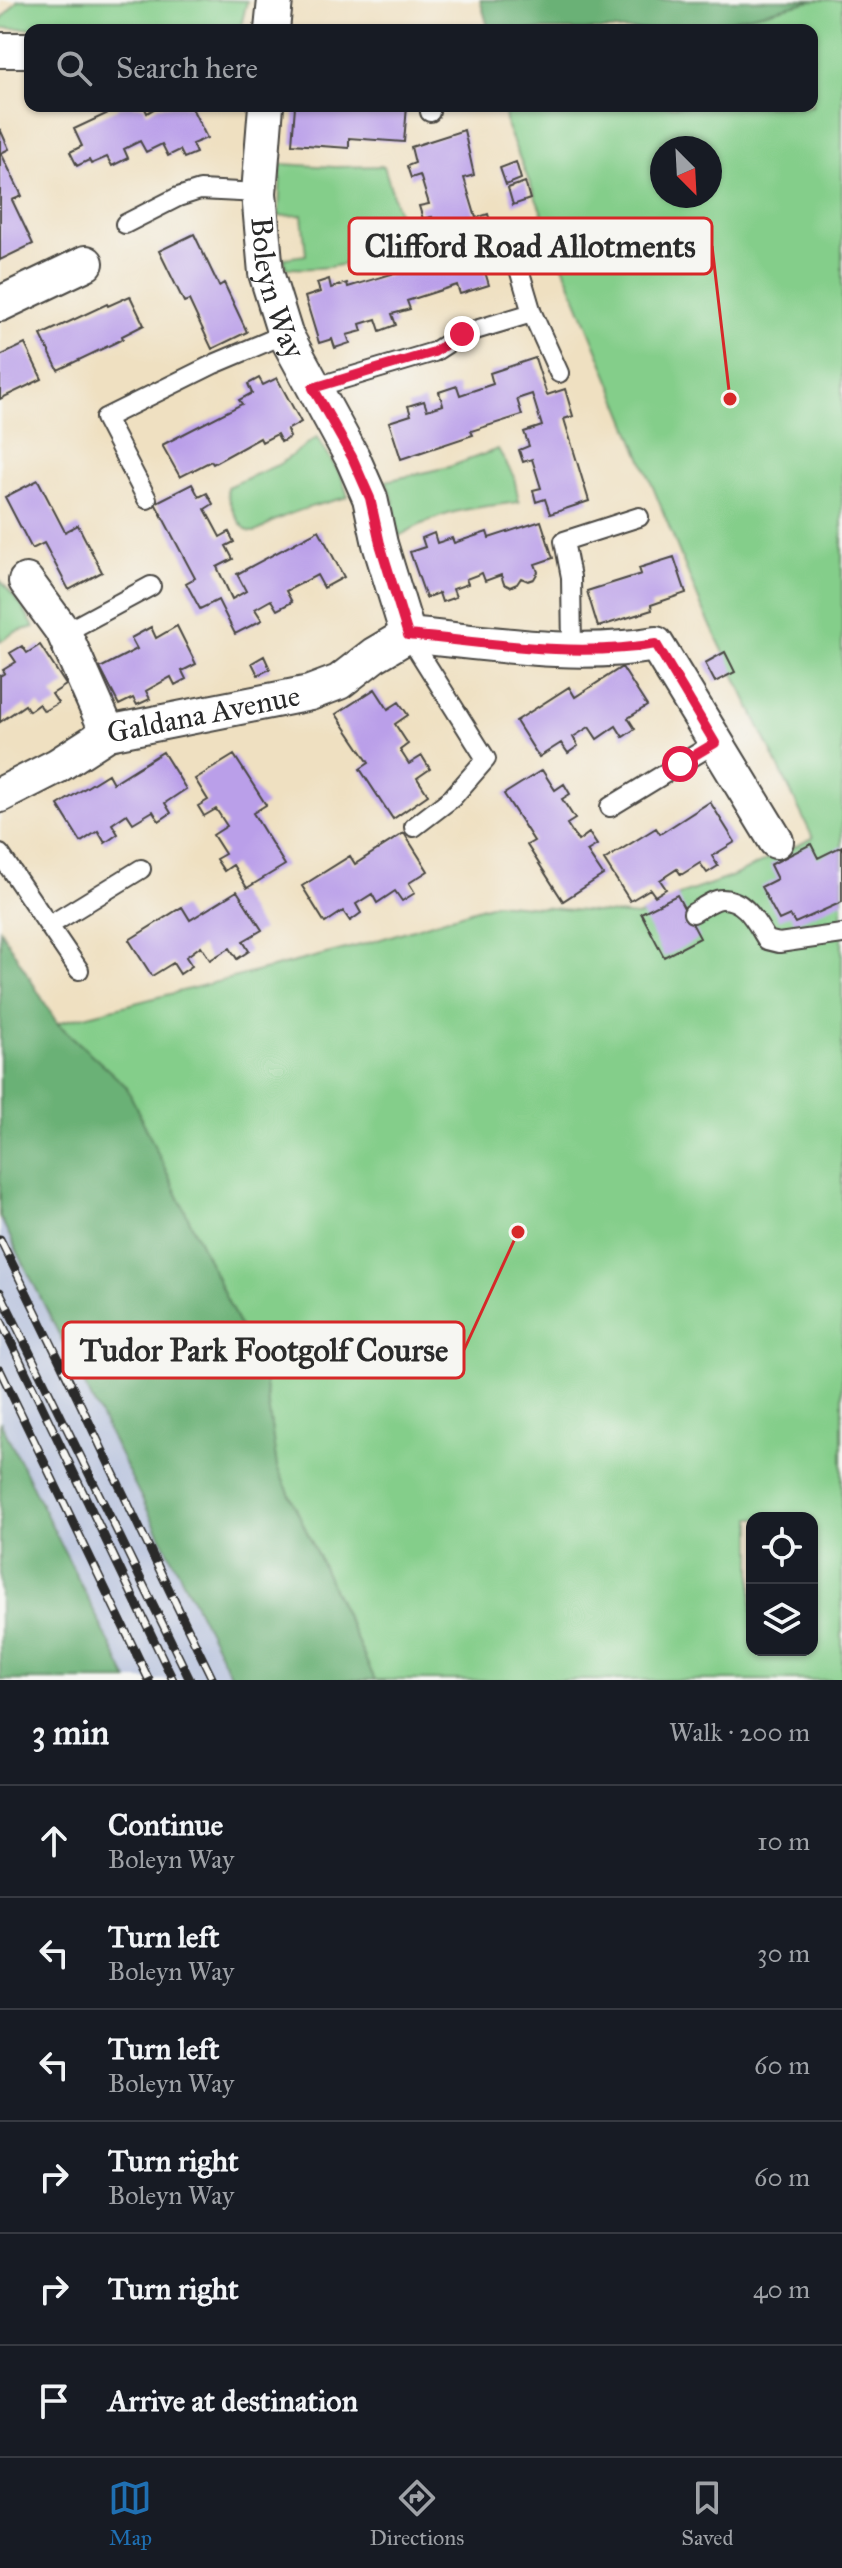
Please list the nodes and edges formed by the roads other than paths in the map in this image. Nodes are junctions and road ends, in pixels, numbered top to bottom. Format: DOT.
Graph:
graph roads {
  1 [pos="275,0"];
  2 [pos="273,24"];
  3 [pos="0,50"];
  4 [pos="24,50"];
  5 [pos="266,112"];
  6 [pos="259,193"];
  7 [pos="125,224"];
  8 [pos="511,242"];
  9 [pos="86,263"];
  10 [pos="0,304"];
  11 [pos="532,313"];
  12 [pos="285,334"];
  13 [pos="559,373"];
  14 [pos="313,388"];
  15 [pos="147,499"];
  16 [pos="639,517"];
  17 [pos="26,581"];
  18 [pos="151,586"];
  19 [pos="64,633"];
  20 [pos="408,635"];
  21 [pos="572,649"];
  22 [pos="108,733"];
  23 [pos="715,743"];
  24 [pos="0,795"];
  25 [pos="610,807"];
  26 [pos="414,827"];
  27 [pos="776,841"];
  28 [pos="0,854"];
  29 [pos="141,869"];
  30 [pos="693,913"];
  31 [pos="50,925"];
  32 [pos="842,934"];
  33 [pos="79,970"];
  1 -- 2 [label="street"];
  3 -- 4 [label="street"];
  5 -- 6 [label="street, Boleyn Way"];
  6 -- 7 [label="lane"];
  6 -- 12 [label="street, Boleyn Way"];
  8 -- 11 [label="lane"];
  9 -- 10 [label="street"];
  11 -- 13 [label="lane"];
  11 -- 14 [label="lane"];
  12 -- 14 [label="street, Boleyn Way"];
  12 -- 15 [label="lane"];
  14 -- 20 [label="street, Boleyn Way"];
  16 -- 21 [label="lane"];
  17 -- 19 [label="street"];
  18 -- 19 [label="lane"];
  19 -- 22 [label="street"];
  20 -- 21 [label="street"];
  20 -- 22 [label="street, Galdana Avenue"];
  20 -- 26 [label="lane, Boleyn Way"];
  21 -- 23 [label="street"];
  22 -- 24 [label="street, Galdana Avenue"];
  23 -- 25 [label="lane"];
  23 -- 27 [label="street"];
  28 -- 31 [label="lane"];
  29 -- 31 [label="lane"];
  30 -- 32 [label="lane"];
  31 -- 33 [label="lane"];
}
